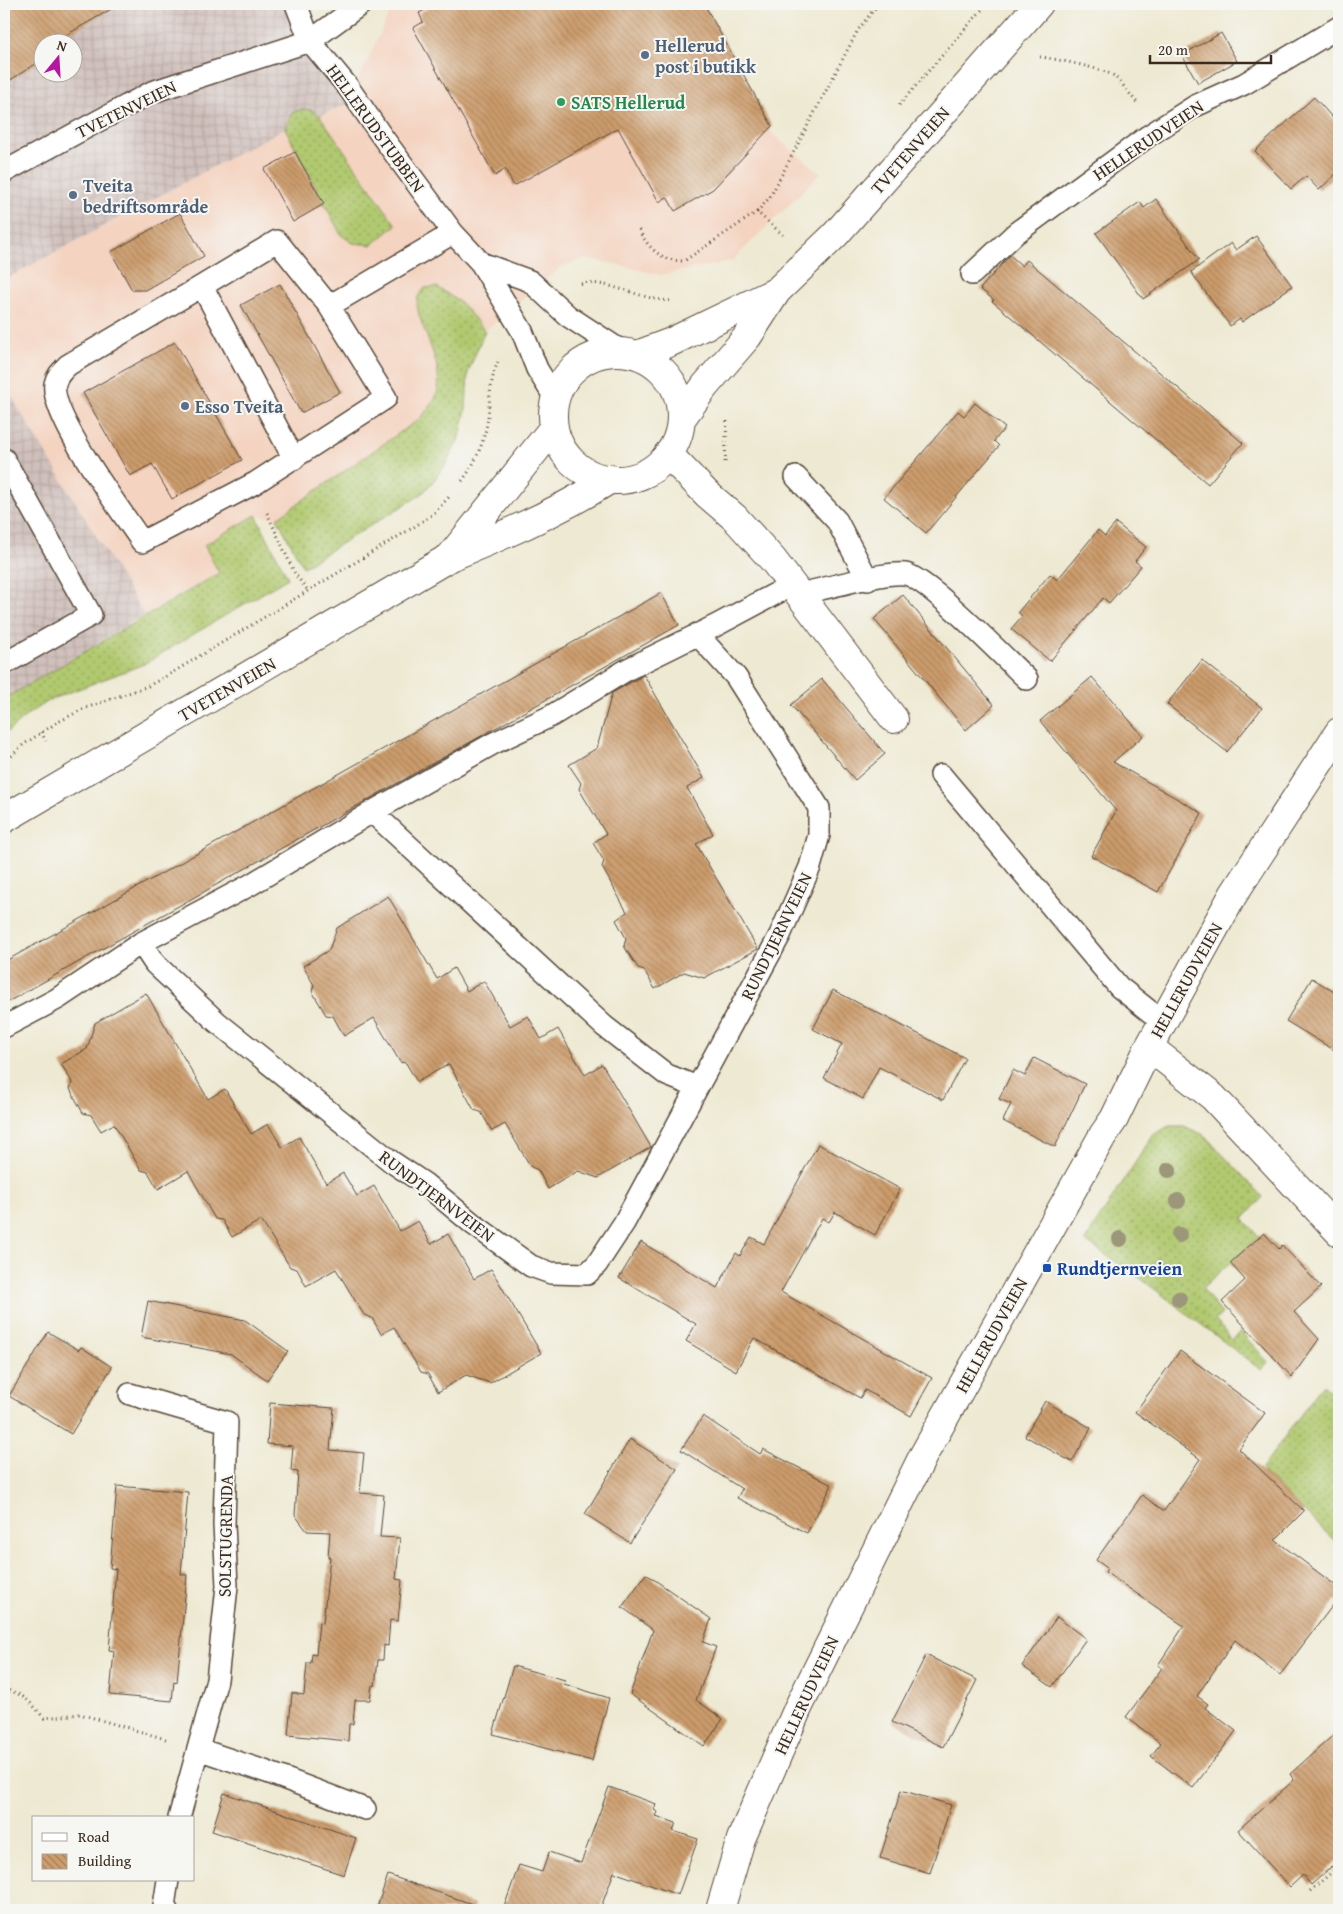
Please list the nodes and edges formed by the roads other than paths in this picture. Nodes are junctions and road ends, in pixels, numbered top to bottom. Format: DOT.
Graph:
graph roads {
  1 [pos="296,4"];
  2 [pos="361,4"];
  3 [pos="1039,4"];
  4 [pos="1339,26"];
  5 [pos="310,41"];
  6 [pos="4,172"];
  7 [pos="453,233"];
  8 [pos="482,262"];
  9 [pos="972,274"];
  10 [pos="202,286"];
  11 [pos="777,291"];
  12 [pos="329,306"];
  13 [pos="630,353"];
  14 [pos="555,398"];
  15 [pos="681,419"];
  16 [pos="554,427"];
  17 [pos="668,454"];
  18 [pos="4,459"];
  19 [pos="294,459"];
  20 [pos="796,478"];
  21 [pos="611,479"];
  22 [pos="450,557"];
  23 [pos="868,580"];
  24 [pos="796,589"];
  25 [pos="697,634"];
  26 [pos="4,664"];
  27 [pos="1026,679"];
  28 [pos="894,719"];
  29 [pos="1339,732"];
  30 [pos="941,775"];
  31 [pos="372,812"];
  32 [pos="4,819"];
  33 [pos="141,944"];
  34 [pos="1163,1022"];
  35 [pos="4,1027"];
  36 [pos="1149,1047"];
  37 [pos="697,1087"];
  38 [pos="1339,1232"];
  39 [pos="130,1394"];
  40 [pos="198,1749"];
  41 [pos="365,1809"];
  42 [pos="181,1816"];
  43 [pos="168,1882"];
  44 [pos="167,1910"];
  45 [pos="720,1910"];
  1 -- 5 [label="lane, HELLERUDSTUBBEN"];
  2 -- 5 [label="lane"];
  3 -- 11 [label="main road, TVETENVEIEN"];
  4 -- 9 [label="lane, HELLERUDVEIEN"];
  5 -- 6 [label="lane, TVETENVEIEN"];
  5 -- 7 [label="lane, HELLERUDSTUBBEN"];
  7 -- 8 [label="lane, HELLERUDSTUBBEN"];
  7 -- 12 [label="lane"];
  8 -- 13 [label="lane, HELLERUDSTUBBEN"];
  8 -- 14 [label="lane, HELLERUDSTUBBEN"];
  10 -- 12 [label="lane"];
  10 -- 19 [label="lane"];
  10 -- 19 [label="lane"];
  11 -- 13 [label="main road, TVETENVEIEN"];
  11 -- 15 [label="main road, TVETENVEIEN"];
  12 -- 19 [label="lane"];
  13 -- 14 [label="main road, TVETENVEIEN"];
  13 -- 15 [label="main road, TVETENVEIEN"];
  14 -- 16 [label="main road, TVETENVEIEN"];
  15 -- 17 [label="main road, TVETENVEIEN"];
  16 -- 21 [label="main road, TVETENVEIEN"];
  16 -- 22 [label="main road, TVETENVEIEN"];
  17 -- 21 [label="main road, TVETENVEIEN"];
  17 -- 24 [label="main road"];
  18 -- 26 [label="lane"];
  20 -- 23 [label="lane"];
  21 -- 22 [label="main road, TVETENVEIEN"];
  22 -- 32 [label="main road, TVETENVEIEN"];
  23 -- 24 [label="lane"];
  23 -- 27 [label="lane"];
  24 -- 25 [label="lane"];
  24 -- 28 [label="main road"];
  25 -- 31 [label="lane"];
  25 -- 37 [label="lane, RUNDTJERNVEIEN"];
  29 -- 34 [label="main road, HELLERUDVEIEN"];
  30 -- 34 [label="lane"];
  31 -- 33 [label="lane"];
  31 -- 37 [label="lane"];
  33 -- 35 [label="lane"];
  33 -- 37 [label="lane, RUNDTJERNVEIEN"];
  34 -- 36 [label="main road, HELLERUDVEIEN"];
  36 -- 38 [label="main road"];
  36 -- 45 [label="main road, HELLERUDVEIEN"];
  39 -- 40 [label="lane, SOLSTUGRENDA"];
  40 -- 41 [label="lane"];
  40 -- 42 [label="lane, SOLSTUGRENDA"];
  43 -- 44 [label="lane"];
}
